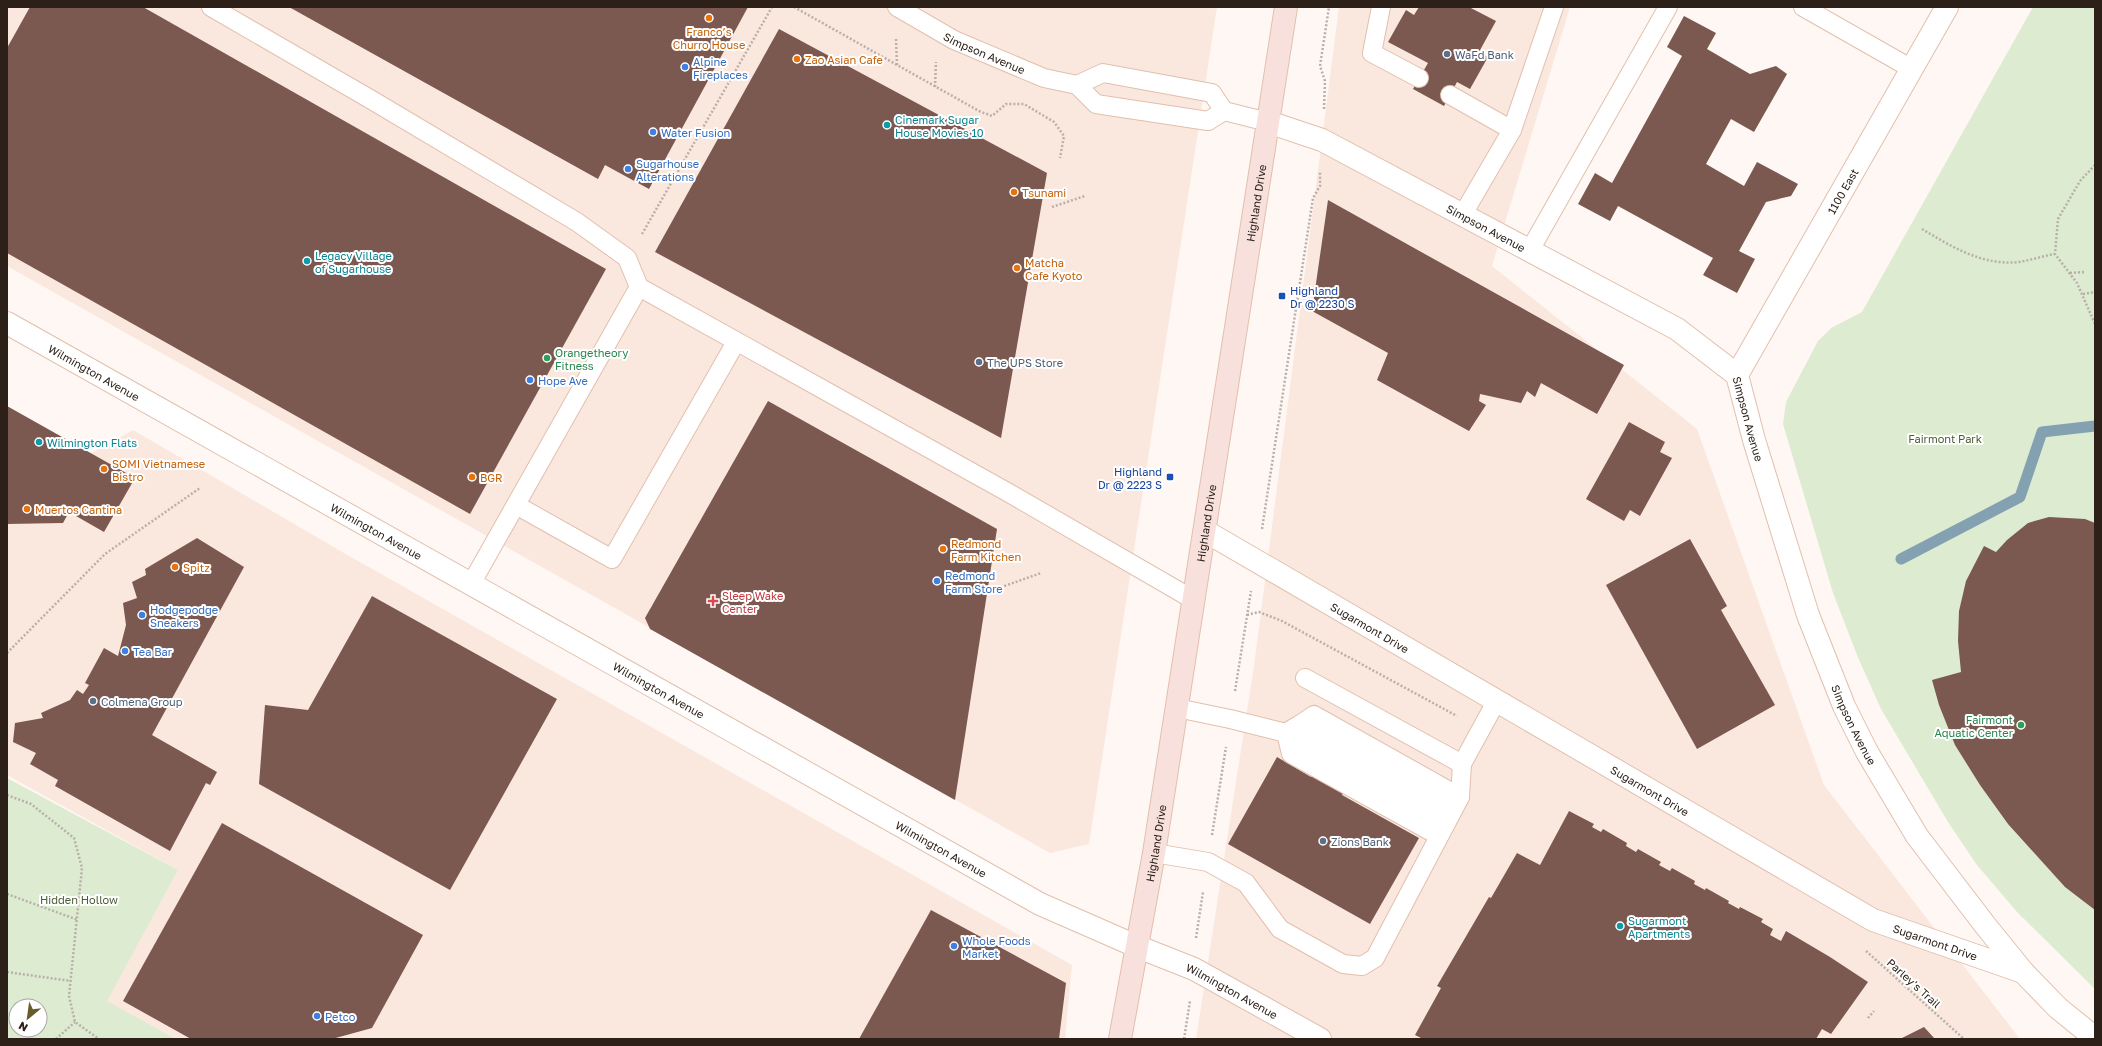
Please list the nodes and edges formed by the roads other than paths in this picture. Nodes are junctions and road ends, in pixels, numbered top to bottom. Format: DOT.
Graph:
graph roads {
  1 [pos="211,7"];
  2 [pos="897,7"];
  3 [pos="1286,7"];
  4 [pos="1381,7"];
  5 [pos="1554,7"];
  6 [pos="1668,7"];
  7 [pos="1803,7"];
  8 [pos="1947,7"];
  9 [pos="1912,69"];
  10 [pos="1419,78"];
  11 [pos="1077,85"];
  12 [pos="1450,95"];
  13 [pos="1224,111"];
  14 [pos="1268,122"];
  15 [pos="1512,130"];
  16 [pos="1463,214"];
  17 [pos="1530,250"];
  18 [pos="639,288"];
  19 [pos="7,323"];
  20 [pos="736,342"];
  21 [pos="1737,375"];
  22 [pos="516,505"];
  23 [pos="1205,531"];
  24 [pos="471,584"];
  25 [pos="1194,600"];
  26 [pos="1304,678"];
  27 [pos="1338,696"];
  28 [pos="1497,700"];
  29 [pos="1176,708"];
  30 [pos="1314,715"];
  31 [pos="1293,729"];
  32 [pos="1462,764"];
  33 [pos="1450,816"];
  34 [pos="1154,853"];
  35 [pos="1136,946"];
  36 [pos="2023,972"];
  37 [pos="2095,1038"];
  38 [pos="1120,1039"];
  39 [pos="1320,1039"];
  1 -- 18 [label="lane"];
  2 -- 11 [label="lane, Simpson Avenue"];
  3 -- 14 [label="street, Highland Drive"];
  4 -- 10 [label="lane"];
  5 -- 15 [label="lane"];
  6 -- 17 [label="lane"];
  7 -- 9 [label="lane"];
  8 -- 9 [label="street, 1100 East"];
  9 -- 21 [label="street, 1100 East"];
  11 -- 13 [label="lane"];
  11 -- 13 [label="lane"];
  12 -- 15 [label="lane"];
  13 -- 14 [label="lane, Simpson Avenue"];
  14 -- 16 [label="street, Simpson Avenue"];
  14 -- 23 [label="street, Highland Drive"];
  15 -- 16 [label="lane"];
  16 -- 17 [label="street, Simpson Avenue"];
  17 -- 21 [label="street, Simpson Avenue"];
  18 -- 20 [label="lane"];
  18 -- 22 [label="lane"];
  19 -- 24 [label="street, Wilmington Avenue"];
  20 -- 22 [label="lane"];
  20 -- 25 [label="lane"];
  21 -- 36 [label="street, Simpson Avenue"];
  22 -- 24 [label="lane"];
  23 -- 25 [label="street, Highland Drive"];
  23 -- 28 [label="street, Sugarmont Drive"];
  24 -- 35 [label="street, Wilmington Avenue"];
  25 -- 29 [label="street, Highland Drive"];
  26 -- 27 [label="lane"];
  27 -- 30 [label="lane"];
  27 -- 32 [label="lane"];
  28 -- 32 [label="lane"];
  28 -- 36 [label="street, Sugarmont Drive"];
  29 -- 31 [label="lane"];
  29 -- 34 [label="street, Highland Drive"];
  30 -- 31 [label="lane"];
  30 -- 33 [label="lane"];
  31 -- 33 [label="lane"];
  31 -- 33 [label="lane"];
  32 -- 33 [label="lane"];
  33 -- 34 [label="lane"];
  34 -- 35 [label="street, Highland Drive"];
  35 -- 38 [label="street, Highland Drive"];
  35 -- 39 [label="street, Wilmington Avenue"];
  36 -- 37 [label="street, Sugarmont Drive"];
}
